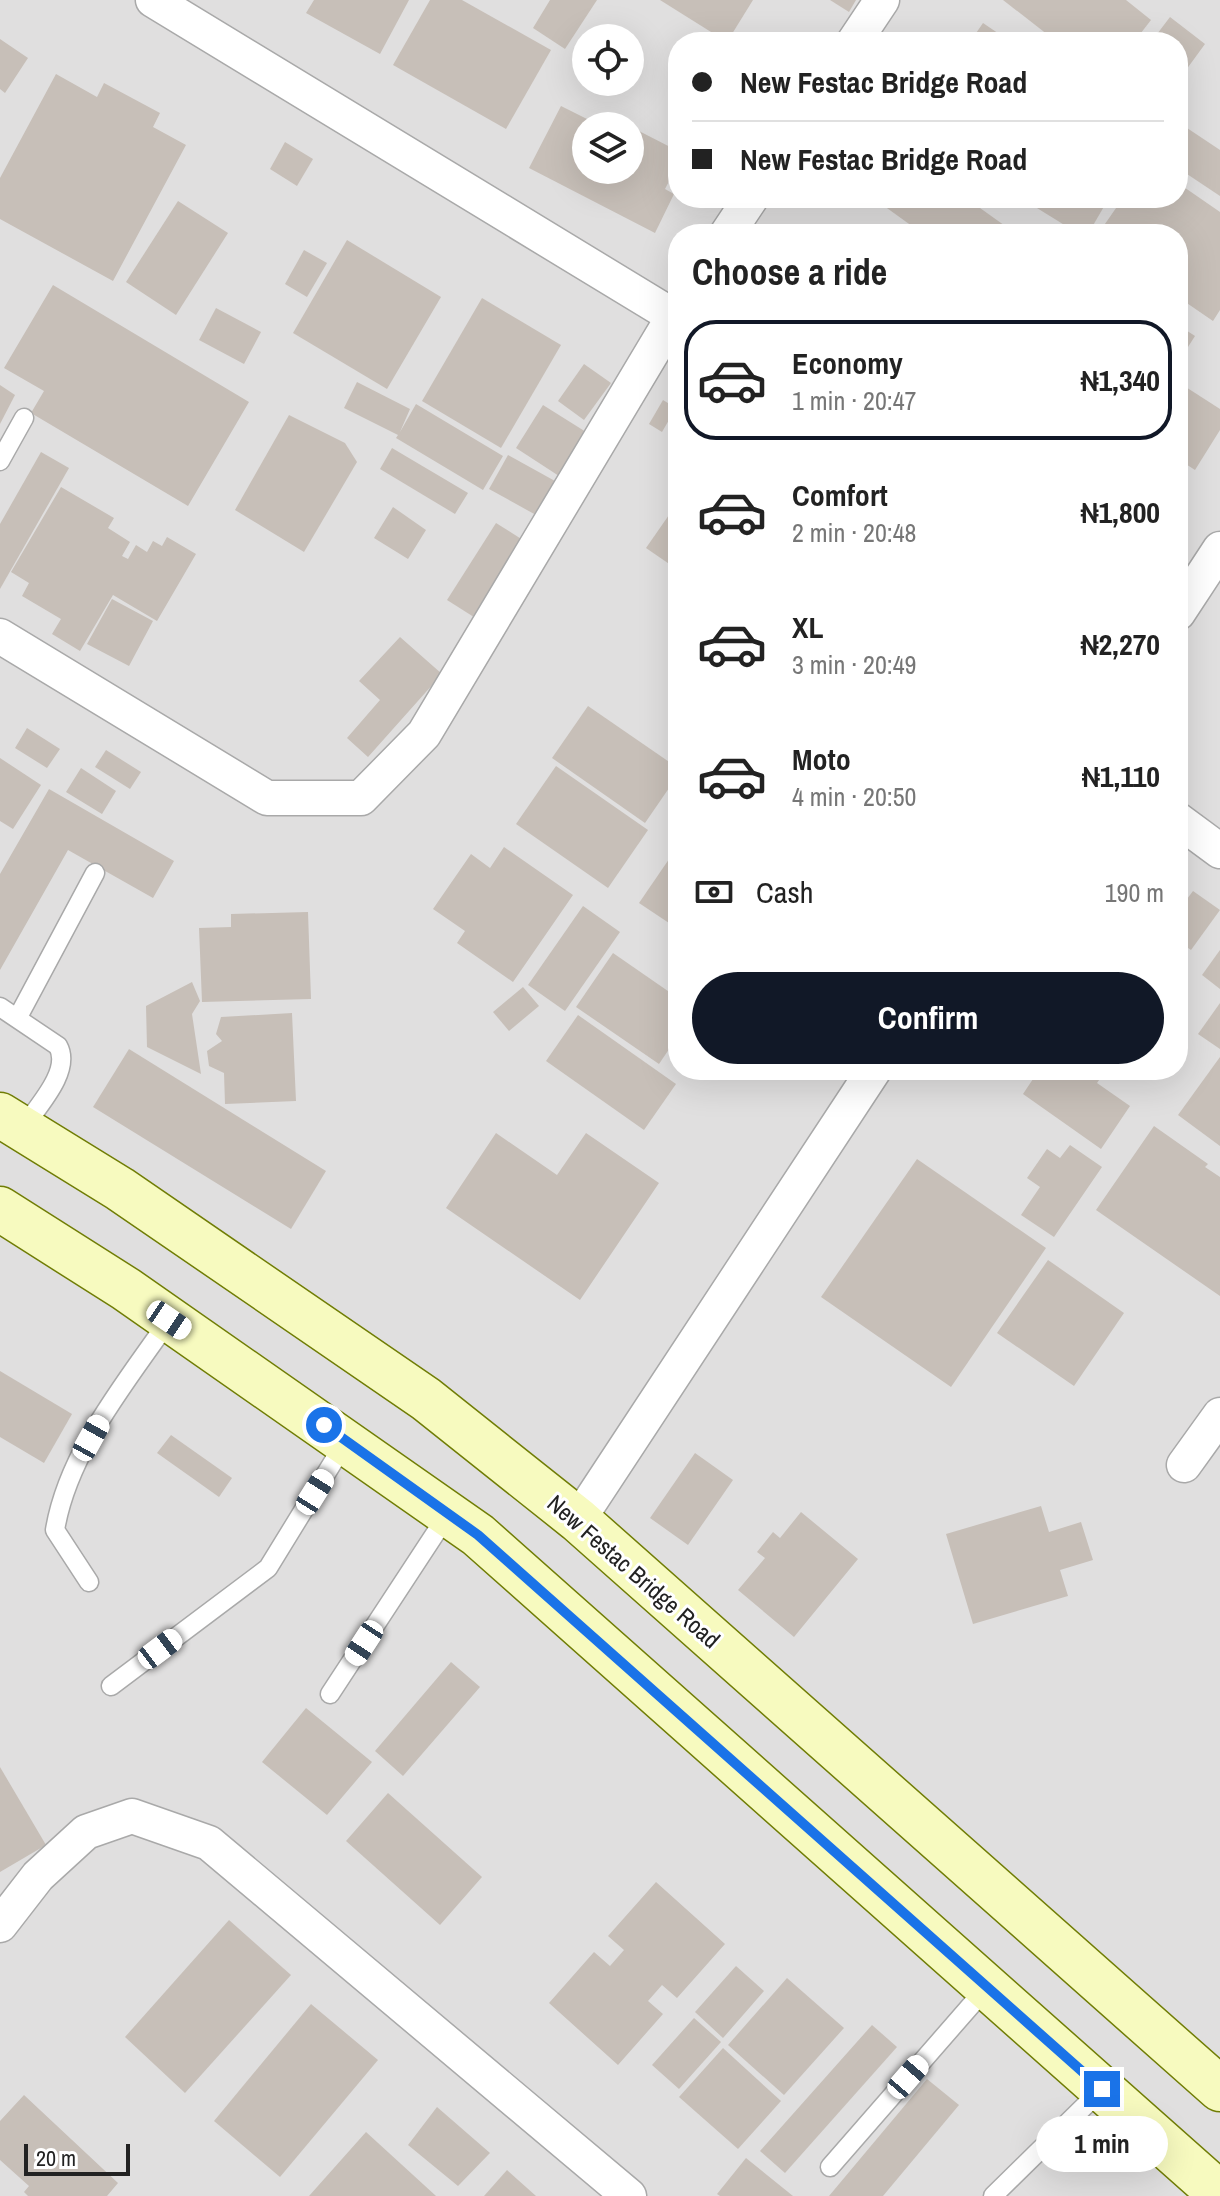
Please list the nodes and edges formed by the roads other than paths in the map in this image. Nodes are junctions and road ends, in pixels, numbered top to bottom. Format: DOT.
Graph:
graph roads {
  1 [pos="153,0"];
  2 [pos="882,0"];
  3 [pos="861,32"];
  4 [pos="668,307"];
  5 [pos="668,325"];
  6 [pos="24,418"];
  7 [pos="0,461"];
  8 [pos="1220,549"];
  9 [pos="1188,598"];
  10 [pos="0,636"];
  11 [pos="1188,827"];
  12 [pos="1220,851"];
  13 [pos="95,873"];
  14 [pos="0,1007"];
  15 [pos="18,1017"];
  16 [pos="867,1080"];
  17 [pos="11,1122"];
  18 [pos="0,1209"];
  19 [pos="169,1320"];
  20 [pos="1220,1415"];
  21 [pos="346,1441"];
  22 [pos="1184,1465"];
  23 [pos="448,1514"];
  24 [pos="578,1520"];
  25 [pos="89,1582"];
  26 [pos="111,1686"];
  27 [pos="330,1694"];
  28 [pos="0,1925"];
  29 [pos="987,1987"];
  30 [pos="1102,2089"];
  31 [pos="1220,2089"];
  32 [pos="830,2167"];
  33 [pos="1220,2194"];
  34 [pos="629,2196"];
  35 [pos="993,2196"];
  1 -- 4 [label="street"];
  2 -- 3 [label="street"];
  5 -- 10 [label="street"];
  6 -- 7 [label="lane"];
  8 -- 9 [label="street"];
  11 -- 12 [label="street"];
  13 -- 15 [label="lane"];
  14 -- 15 [label="lane"];
  15 -- 17 [label="lane"];
  16 -- 24 [label="street"];
  17 -- 24 [label="main road, New Festac Bridge Road"];
  18 -- 19 [label="main road"];
  19 -- 21 [label="main road"];
  19 -- 25 [label="lane"];
  20 -- 22 [label="street"];
  21 -- 23 [label="main road"];
  21 -- 26 [label="lane"];
  23 -- 27 [label="lane"];
  23 -- 29 [label="main road"];
  24 -- 31 [label="main road, New Festac Bridge Road"];
  28 -- 34 [label="street"];
  29 -- 30 [label="main road"];
  29 -- 32 [label="lane"];
  30 -- 33 [label="main road"];
  30 -- 35 [label="lane"];
}
